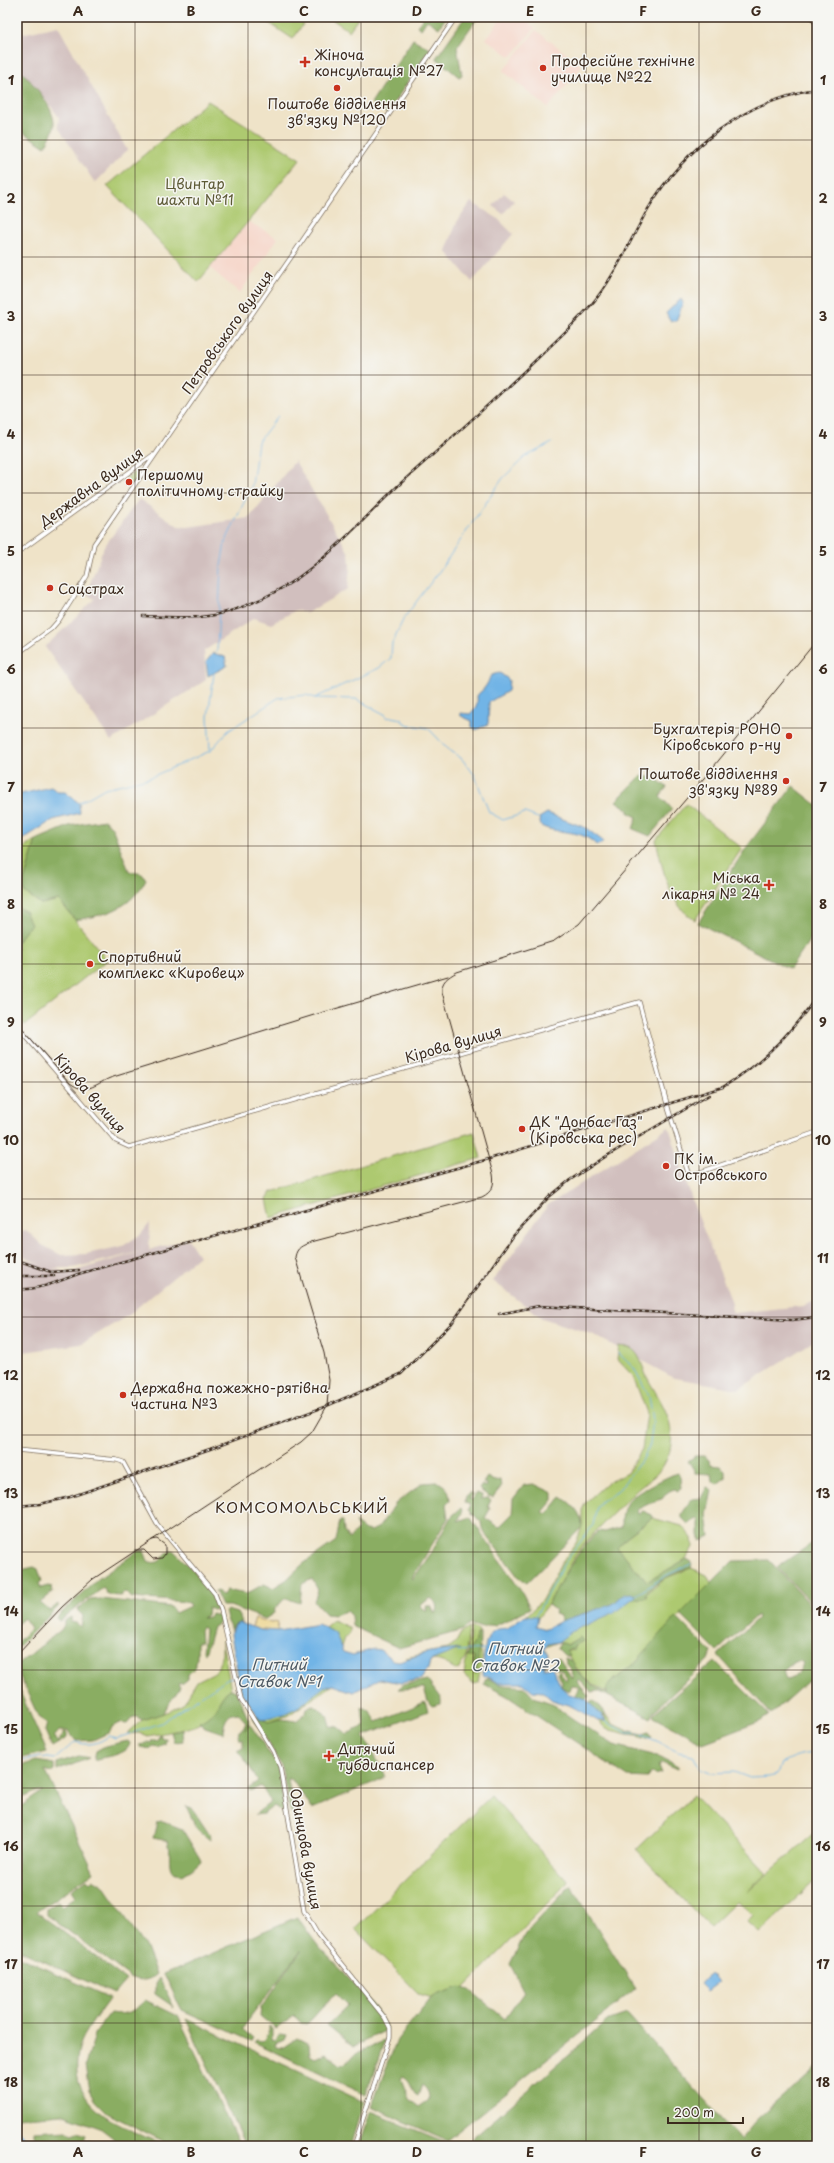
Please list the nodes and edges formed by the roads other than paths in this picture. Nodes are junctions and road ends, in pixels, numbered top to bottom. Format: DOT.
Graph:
graph roads {
  1 [pos="456,17"];
  2 [pos="158,452"];
  3 [pos="17,554"];
  4 [pos="17,654"];
  5 [pos="17,1026"];
  6 [pos="817,1132"];
  7 [pos="17,1450"];
  8 [pos="354,2146"];
  1 -- 2 [label="main road, Петровського вулиця"];
  2 -- 3 [label="main road, Державна вулиця"];
  2 -- 4 [label="main road, Петровського вулиця"];
  5 -- 6 [label="main road, Кірова вулиця"];
  7 -- 8 [label="main road, Одинцова вулиця"];
}
